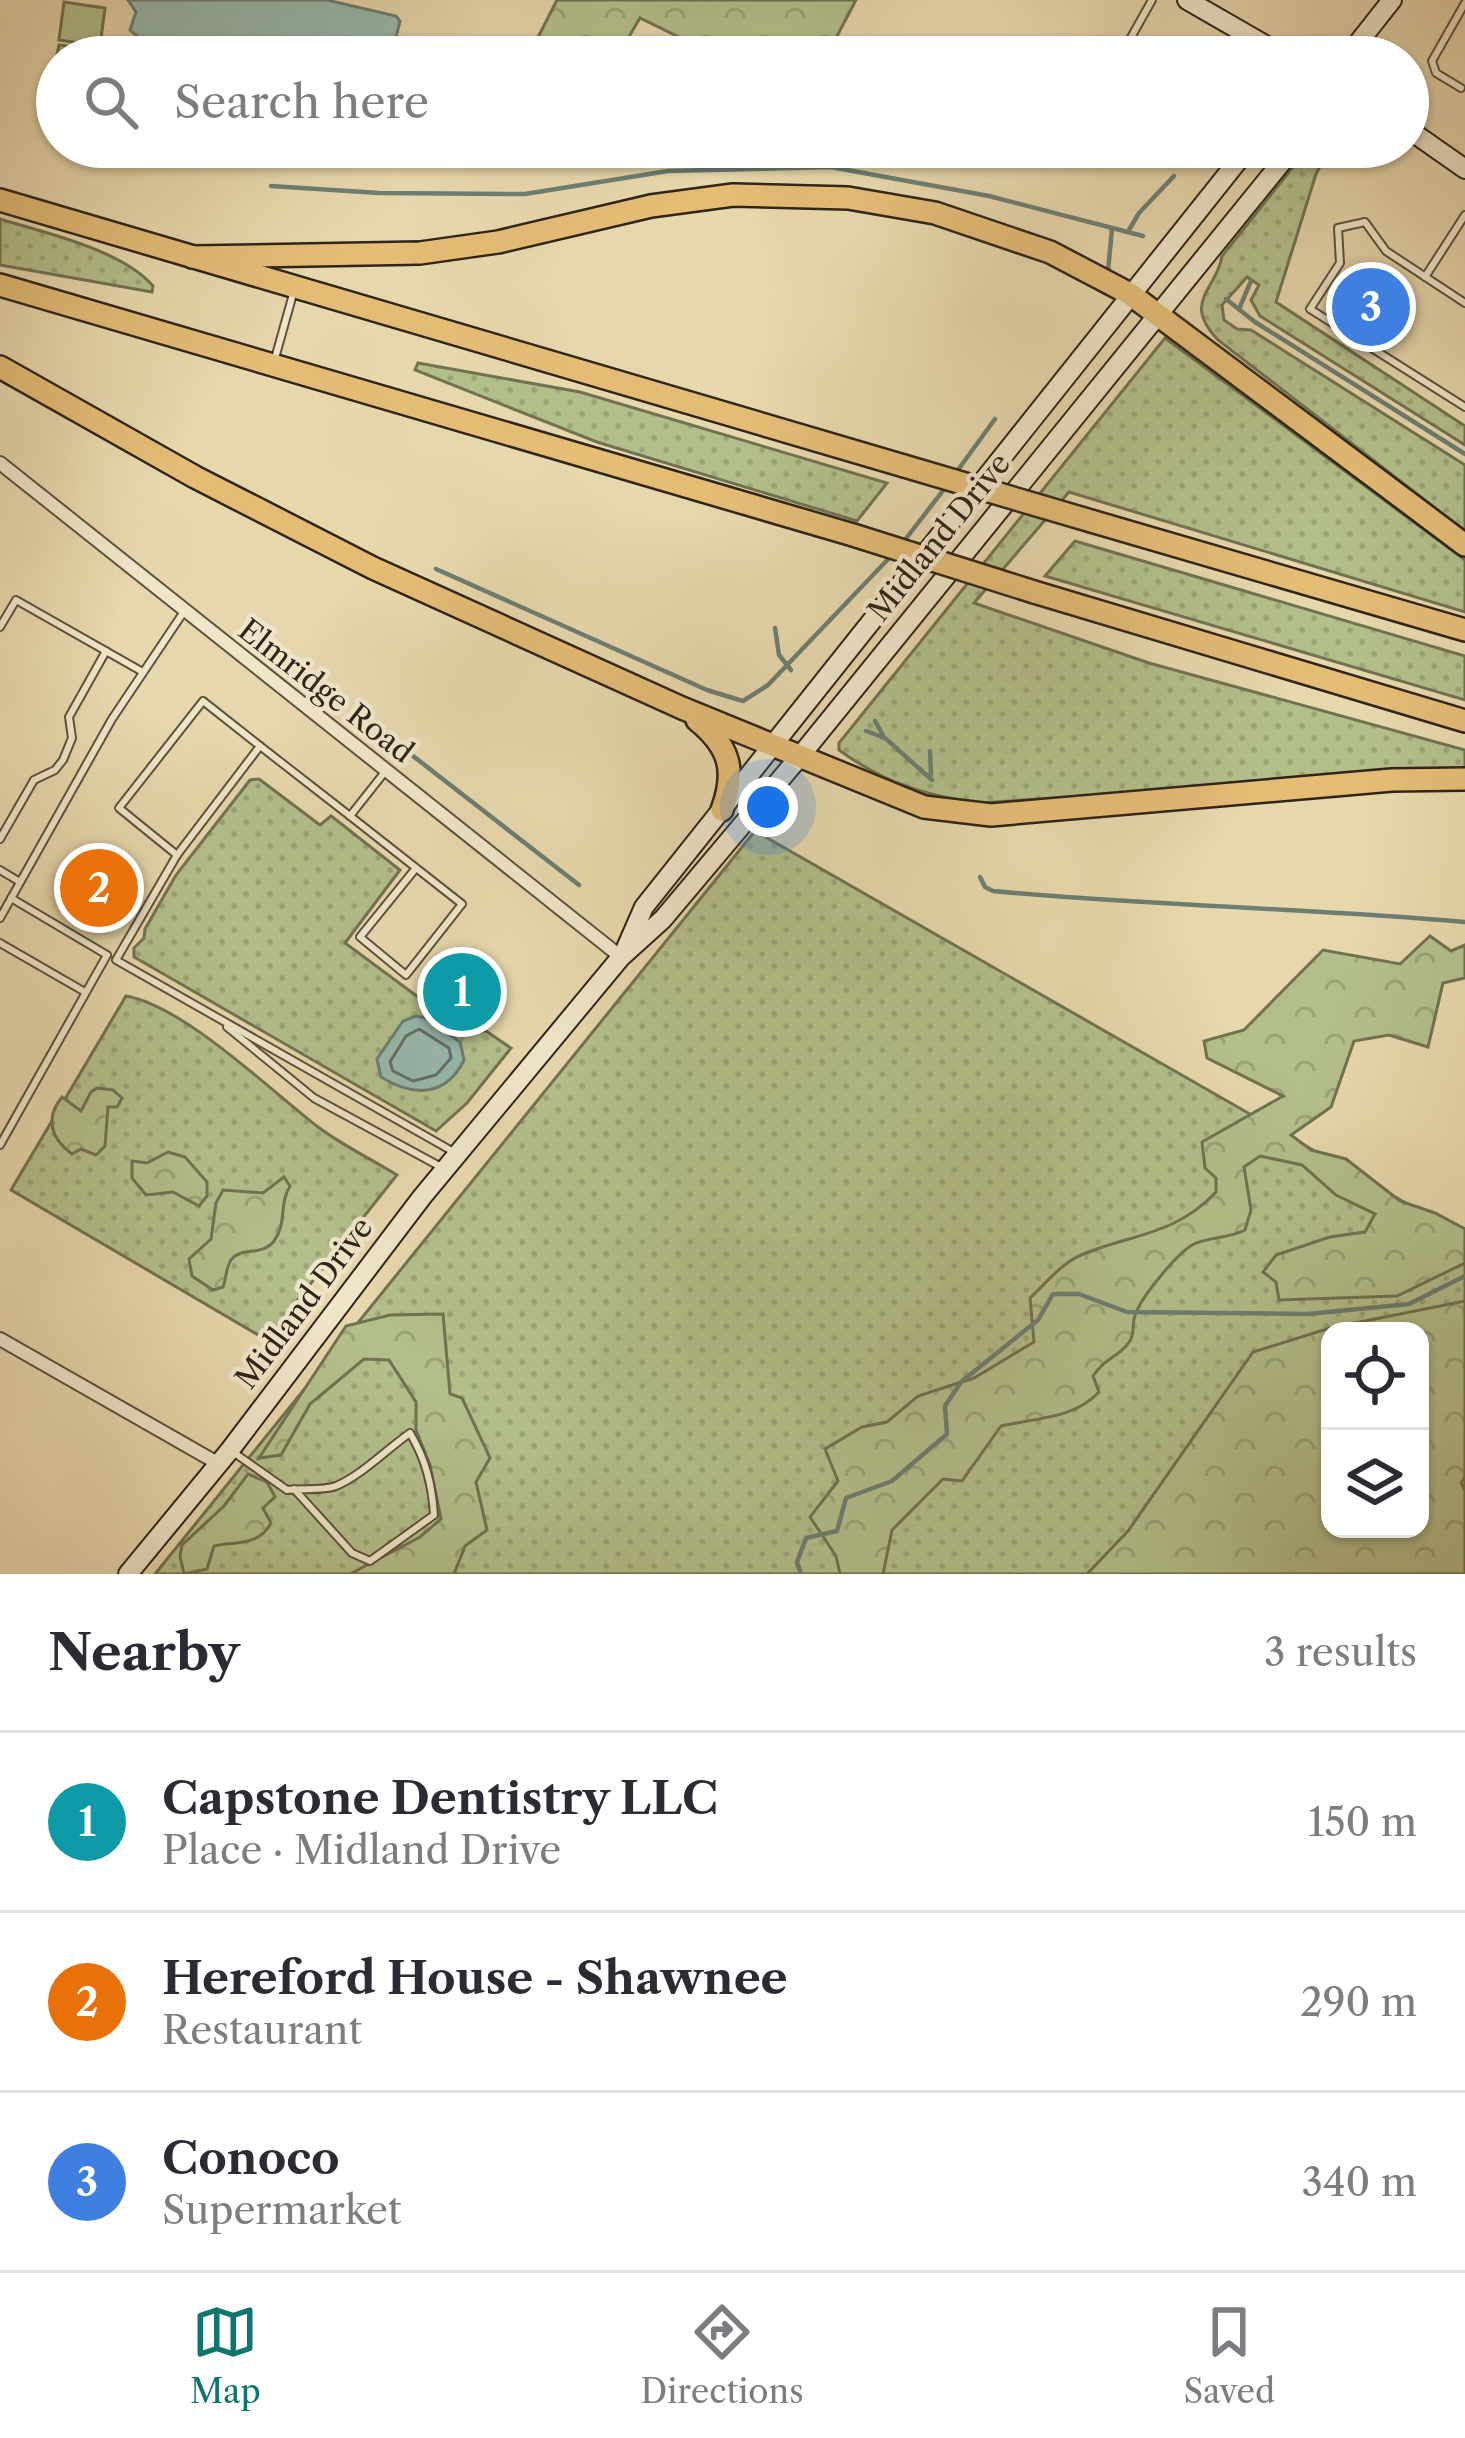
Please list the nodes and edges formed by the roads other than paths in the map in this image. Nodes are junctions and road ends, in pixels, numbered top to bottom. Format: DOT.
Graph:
graph roads {
  1 [pos="1152,0"];
  2 [pos="1187,0"];
  3 [pos="1392,0"];
  4 [pos="1465,4"];
  5 [pos="1132,36"];
  6 [pos="1250,36"];
  7 [pos="1364,36"];
  8 [pos="1464,87"];
  9 [pos="1429,144"];
  10 [pos="1232,168"];
  11 [pos="1277,168"];
  12 [pos="1465,169"];
  13 [pos="0,200"];
  14 [pos="1465,215"];
  15 [pos="191,256"];
  16 [pos="1425,278"];
  17 [pos="0,285"];
  18 [pos="294,287"];
  19 [pos="1130,294"];
  20 [pos="1465,303"];
  21 [pos="1159,314"];
  22 [pos="273,365"];
  23 [pos="0,367"];
  24 [pos="1465,407"];
  25 [pos="0,464"];
  26 [pos="1465,544"];
  27 [pos="184,611"];
  28 [pos="0,627"];
  29 [pos="1465,630"];
  30 [pos="106,651"];
  31 [pos="141,671"];
  32 [pos="682,708"];
  33 [pos="1465,721"];
  34 [pos="775,743"];
  35 [pos="260,746"];
  36 [pos="801,755"];
  37 [pos="387,770"];
  38 [pos="1465,779"];
  39 [pos="722,810"];
  40 [pos="350,816"];
  41 [pos="0,838"];
  42 [pos="177,855"];
  43 [pos="416,868"];
  44 [pos="0,870"];
  45 [pos="20,882"];
  46 [pos="11,898"];
  47 [pos="0,918"];
  48 [pos="0,943"];
  49 [pos="107,955"];
  50 [pos="621,957"];
  51 [pos="116,960"];
  52 [pos="85,992"];
  53 [pos="215,1017"];
  54 [pos="0,1145"];
  55 [pos="451,1162"];
  56 [pos="0,1340"];
  57 [pos="225,1457"];
  58 [pos="294,1489"];
  59 [pos="128,1574"];
  1 -- 5 [label="lane"];
  2 -- 6 [label="main road"];
  3 -- 7 [label="main road"];
  4 -- 8 [label="lane"];
  9 -- 12 [label="main road"];
  10 -- 19 [label="main road, Midland Drive"];
  11 -- 21 [label="main road, Midland Drive"];
  13 -- 15 [label="highway"];
  14 -- 16 [label="lane"];
  15 -- 18 [label="highway"];
  15 -- 19 [label="highway"];
  16 -- 20 [label="lane"];
  16 -- 24 [label="lane"];
  17 -- 22 [label="highway"];
  18 -- 22 [label="lane"];
  18 -- 29 [label="highway, bridge"];
  19 -- 21 [label="highway"];
  19 -- 34 [label="main road, Midland Drive"];
  21 -- 26 [label="highway"];
  21 -- 36 [label="main road, Midland Drive"];
  22 -- 33 [label="highway, bridge"];
  23 -- 32 [label="highway"];
  25 -- 27 [label="street, Elmridge Road"];
  27 -- 31 [label="lane"];
  27 -- 37 [label="street, Elmridge Road"];
  28 -- 30 [label="lane"];
  30 -- 31 [label="lane"];
  30 -- 41 [label="lane"];
  31 -- 45 [label="lane"];
  32 -- 34 [label="highway"];
  32 -- 39 [label="highway"];
  34 -- 36 [label="highway"];
  34 -- 39 [label="main road, Midland Drive"];
  35 -- 40 [label="lane"];
  35 -- 42 [label="lane"];
  35 -- 42 [label="lane"];
  36 -- 38 [label="highway"];
  36 -- 50 [label="main road, Midland Drive"];
  37 -- 40 [label="lane"];
  37 -- 50 [label="street, Elmridge Road"];
  39 -- 50 [label="main road, Midland Drive"];
  40 -- 43 [label="lane"];
  42 -- 51 [label="lane"];
  43 -- 43 [label="lane"];
  44 -- 45 [label="lane"];
  45 -- 46 [label="lane"];
  46 -- 47 [label="lane"];
  46 -- 49 [label="lane"];
  48 -- 52 [label="lane"];
  49 -- 51 [label="lane"];
  49 -- 52 [label="lane"];
  50 -- 55 [label="main road, Midland Drive"];
  51 -- 53 [label="lane"];
  52 -- 54 [label="lane"];
  53 -- 55 [label="lane"];
  53 -- 55 [label="lane"];
  55 -- 57 [label="main road, Midland Drive"];
  56 -- 57 [label="street"];
  57 -- 58 [label="lane"];
  57 -- 59 [label="main road, Midland Drive"];
  58 -- 58 [label="lane"];
}
